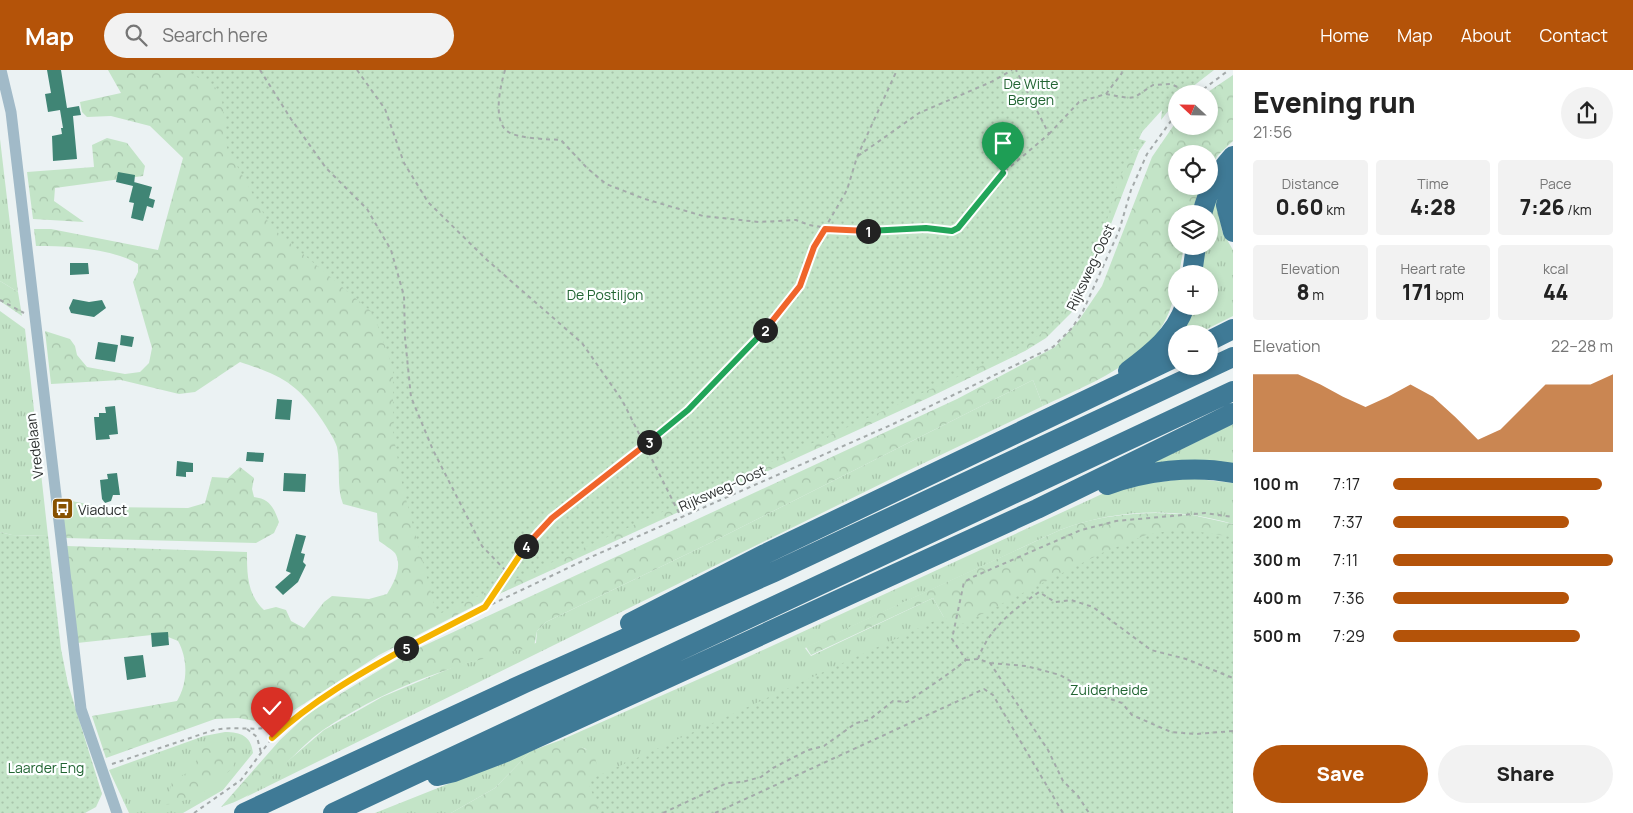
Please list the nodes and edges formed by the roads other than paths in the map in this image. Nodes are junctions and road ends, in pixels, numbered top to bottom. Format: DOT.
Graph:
graph roads {
  1 [pos="1,70"];
  2 [pos="1233,156"];
  3 [pos="1233,182"];
  4 [pos="1204,205"];
  5 [pos="1233,232"];
  6 [pos="1180,315"];
  7 [pos="1233,329"];
  8 [pos="1218,336"];
  9 [pos="1233,357"];
  10 [pos="1168,361"];
  11 [pos="1233,391"];
  12 [pos="1081,404"];
  13 [pos="1233,413"];
  14 [pos="1233,473"];
  15 [pos="1037,509"];
  16 [pos="525,683"];
  17 [pos="400,783"];
  18 [pos="114,812"];
  19 [pos="244,813"];
  20 [pos="333,813"];
  1 -- 18 [label="street, Vredelaan"];
  2 -- 4 [label="highway"];
  3 -- 5 [label="highway"];
  6 -- 12 [label="highway"];
  7 -- 8 [label="highway"];
  9 -- 16 [label="highway"];
  10 -- 12 [label="highway"];
  11 -- 17 [label="highway"];
  12 -- 16 [label="highway"];
  13 -- 15 [label="highway"];
  14 -- 15 [label="highway"];
  15 -- 17 [label="highway"];
  16 -- 19 [label="highway"];
  17 -- 20 [label="highway"];
}
